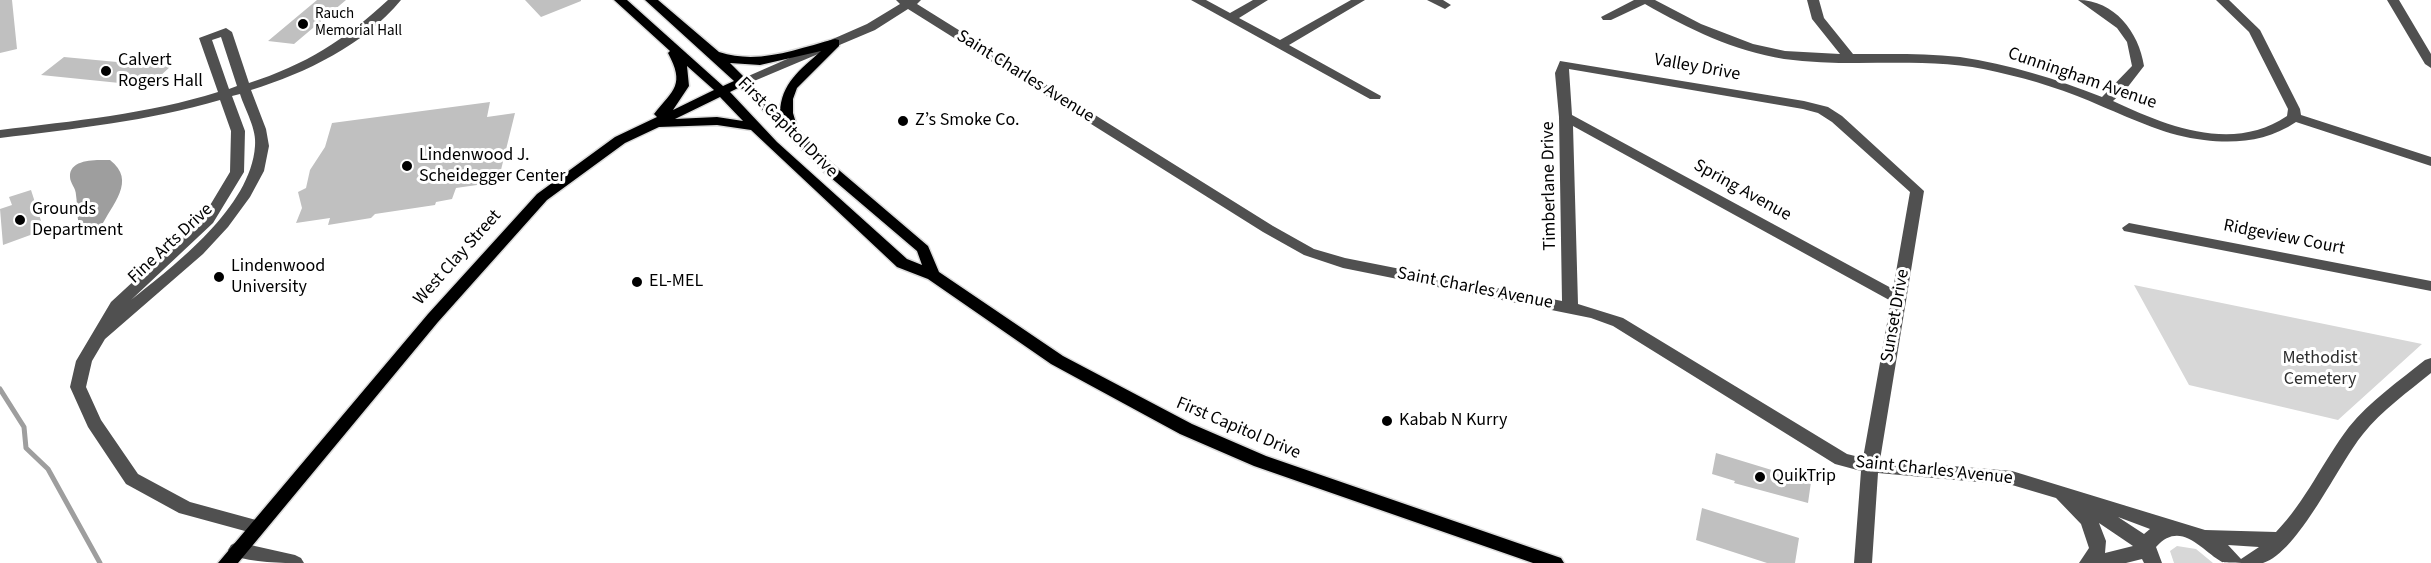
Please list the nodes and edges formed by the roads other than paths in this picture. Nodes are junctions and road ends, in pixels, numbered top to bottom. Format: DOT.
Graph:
graph roads {
  1 [pos="395,0"];
  2 [pos="620,0"];
  3 [pos="651,0"];
  4 [pos="1197,0"];
  5 [pos="1262,0"];
  6 [pos="1359,0"];
  7 [pos="1645,0"];
  8 [pos="1813,0"];
  9 [pos="2084,0"];
  10 [pos="2222,0"];
  11 [pos="2393,0"];
  12 [pos="909,2"];
  13 [pos="1607,17"];
  14 [pos="1230,18"];
  15 [pos="665,38"];
  16 [pos="835,43"];
  17 [pos="1280,45"];
  18 [pos="715,55"];
  19 [pos="1849,57"];
  20 [pos="1564,64"];
  21 [pos="2431,64"];
  22 [pos="743,81"];
  23 [pos="244,88"];
  24 [pos="722,91"];
  25 [pos="223,94"];
  26 [pos="1376,96"];
  27 [pos="2104,102"];
  28 [pos="1823,110"];
  29 [pos="1566,117"];
  30 [pos="2294,117"];
  31 [pos="651,124"];
  32 [pos="757,127"];
  33 [pos="792,132"];
  34 [pos="0,134"];
  35 [pos="2431,162"];
  36 [pos="2129,228"];
  37 [pos="933,275"];
  38 [pos="2431,286"];
  39 [pos="1899,299"];
  40 [pos="1570,308"];
  41 [pos="98,336"];
  42 [pos="2431,364"];
  43 [pos="1869,467"];
  44 [pos="2054,490"];
  45 [pos="2075,497"];
  46 [pos="256,527"];
  47 [pos="2171,529"];
  48 [pos="2202,537"];
  49 [pos="2278,540"];
  50 [pos="2149,552"];
  51 [pos="232,557"];
  52 [pos="295,563"];
  53 [pos="1555,563"];
  54 [pos="1863,563"];
  55 [pos="2088,563"];
  56 [pos="2097,563"];
  57 [pos="2234,563"];
  58 [pos="2248,563"];
  1 -- 23 [label="street"];
  2 -- 15 [label="main road, First Capitol Drive"];
  3 -- 18 [label="main road, First Capitol Drive"];
  4 -- 14 [label="street"];
  5 -- 14 [label="street"];
  6 -- 17 [label="street"];
  7 -- 13 [label="street"];
  7 -- 19 [label="street, Cunningham Avenue"];
  8 -- 19 [label="street"];
  9 -- 27 [label="street"];
  10 -- 30 [label="street"];
  11 -- 21 [label="street"];
  12 -- 16 [label="street, West Clay Street"];
  12 -- 40 [label="street, Saint Charles Avenue"];
  14 -- 17 [label="street"];
  15 -- 24 [label="main road, First Capitol Drive"];
  15 -- 31 [label="main road"];
  16 -- 18 [label="main road"];
  16 -- 22 [label="street, West Clay Street"];
  16 -- 33 [label="main road"];
  17 -- 26 [label="street"];
  18 -- 22 [label="main road, First Capitol Drive"];
  19 -- 27 [label="street, Cunningham Avenue"];
  20 -- 28 [label="street, Valley Drive"];
  20 -- 29 [label="street, Timberlane Drive"];
  22 -- 24 [label="main road, West Clay Street"];
  22 -- 33 [label="main road, First Capitol Drive"];
  23 -- 25 [label="street"];
  23 -- 25 [label="street, Fine Arts Drive"];
  23 -- 41 [label="street, Fine Arts Drive"];
  24 -- 31 [label="main road, West Clay Street"];
  24 -- 32 [label="main road, First Capitol Drive"];
  25 -- 34 [label="street"];
  25 -- 41 [label="street, Fine Arts Drive"];
  27 -- 30 [label="street, Cunningham Avenue"];
  28 -- 39 [label="street, Sunset Drive"];
  29 -- 39 [label="street, Spring Avenue"];
  29 -- 40 [label="street, Timberlane Drive"];
  30 -- 35 [label="street"];
  31 -- 32 [label="main road"];
  31 -- 46 [label="main road, West Clay Street"];
  32 -- 37 [label="main road, First Capitol Drive"];
  33 -- 37 [label="main road, First Capitol Drive"];
  36 -- 38 [label="street, Ridgeview Court"];
  37 -- 53 [label="main road, First Capitol Drive"];
  39 -- 43 [label="street, Sunset Drive"];
  40 -- 43 [label="street, Saint Charles Avenue"];
  41 -- 46 [label="street, Fine Arts Drive"];
  42 -- 49 [label="street"];
  43 -- 44 [label="street, Saint Charles Avenue"];
  43 -- 54 [label="street, Sunset Drive"];
  44 -- 45 [label="street, Saint Charles Avenue"];
  44 -- 55 [label="street"];
  45 -- 47 [label="street, Saint Charles Avenue"];
  45 -- 50 [label="street, Saint Charles Avenue"];
  46 -- 51 [label="main road, West Clay Street"];
  47 -- 48 [label="street, Saint Charles Avenue"];
  47 -- 50 [label="street"];
  48 -- 49 [label="street"];
  48 -- 57 [label="street"];
  49 -- 58 [label="street"];
  50 -- 56 [label="street"];
  51 -- 52 [label="street"];
}
